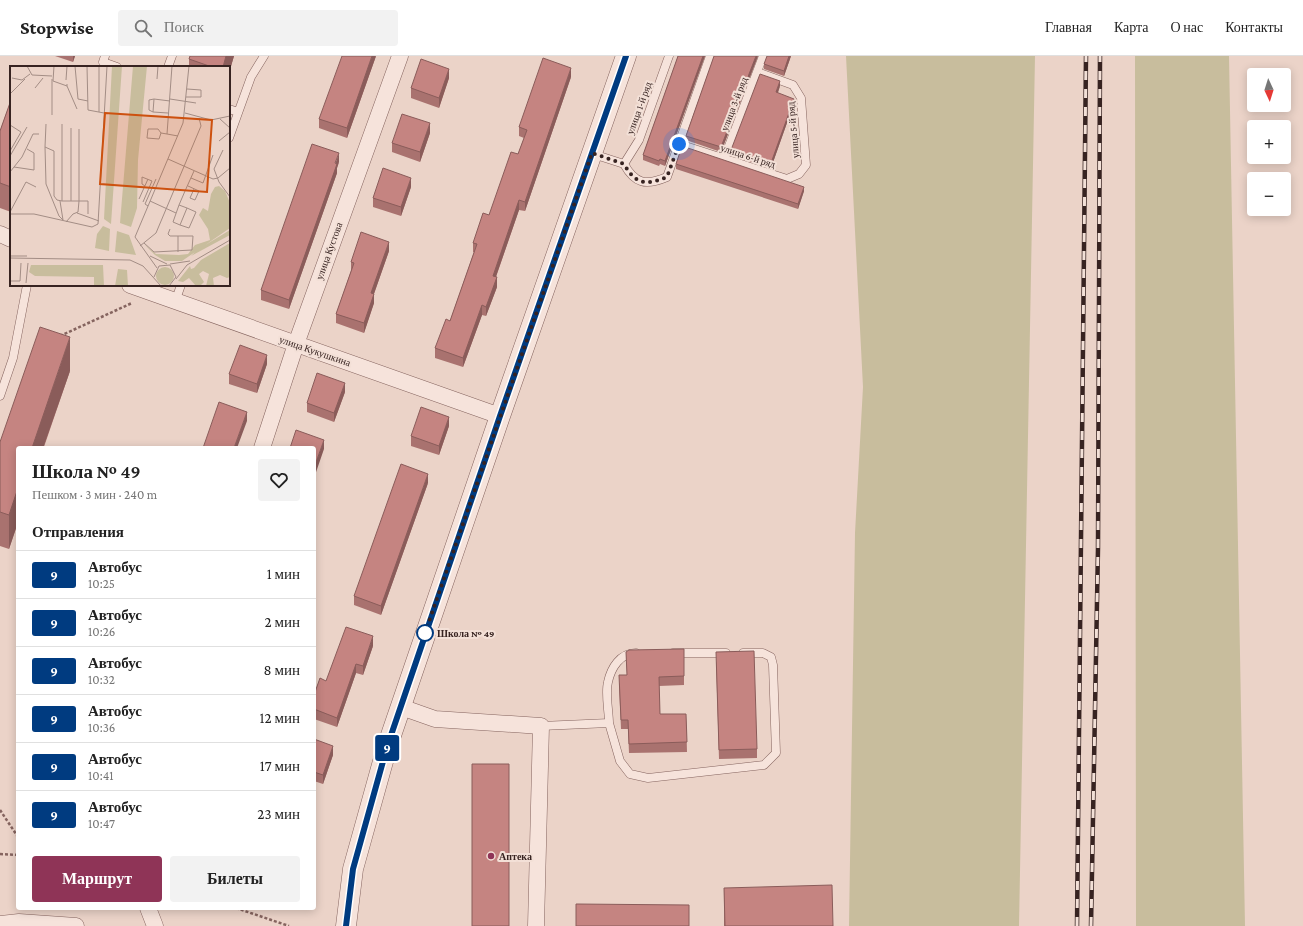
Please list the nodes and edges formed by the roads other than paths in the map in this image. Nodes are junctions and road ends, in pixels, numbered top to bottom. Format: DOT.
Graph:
graph roads {
  1 [pos="105,56"];
  2 [pos="172,56"];
  3 [pos="264,56"];
  4 [pos="400,56"];
  5 [pos="626,56"];
  6 [pos="668,56"];
  7 [pos="710,56"];
  8 [pos="763,56"];
  9 [pos="113,66"];
  10 [pos="168,66"];
  11 [pos="757,72"];
  12 [pos="230,108"];
  13 [pos="238,112"];
  14 [pos="230,135"];
  15 [pos="679,144"];
  16 [pos="592,153"];
  17 [pos="724,159"];
  18 [pos="624,164"];
  19 [pos="806,165"];
  20 [pos="0,234"];
  21 [pos="10,239"];
  22 [pos="27,286"];
  23 [pos="133,286"];
  24 [pos="181,286"];
  25 [pos="175,302"];
  26 [pos="296,344"];
  27 [pos="0,396"];
  28 [pos="500,416"];
  29 [pos="263,446"];
  30 [pos="645,653"];
  31 [pos="660,653"];
  32 [pos="401,707"];
  33 [pos="609,723"];
  34 [pos="541,726"];
  35 [pos="149,910"];
  36 [pos="0,924"];
  37 [pos="76,926"];
  38 [pos="155,926"];
  39 [pos="346,926"];
  40 [pos="536,926"];
  1 -- 9 [label="lane"];
  2 -- 10 [label="lane"];
  3 -- 13 [label="lane"];
  4 -- 26 [label="street, улица Кустова"];
  5 -- 16 [label="street"];
  6 -- 18 [label="lane, улица 1-й ряд"];
  7 -- 15 [label="lane"];
  8 -- 11 [label="lane, улица 3-й ряд"];
  11 -- 17 [label="lane, улица 3-й ряд"];
  11 -- 19 [label="lane, улица 5-й ряд"];
  12 -- 13 [label="lane"];
  13 -- 14 [label="lane"];
  15 -- 17 [label="lane, улица 6-й ряд"];
  15 -- 18 [label="lane"];
  16 -- 18 [label="lane"];
  16 -- 28 [label="street"];
  17 -- 19 [label="lane, улица 6-й ряд"];
  20 -- 21 [label="street"];
  22 -- 27 [label="lane"];
  23 -- 25 [label="street, улица Кукушкина"];
  24 -- 25 [label="lane"];
  25 -- 26 [label="street, улица Кукушкина"];
  26 -- 28 [label="street, улица Кукушкина"];
  26 -- 29 [label="street, улица Кустова"];
  28 -- 32 [label="street"];
  30 -- 33 [label="lane"];
  31 -- 33 [label="lane"];
  32 -- 34 [label="street"];
  32 -- 39 [label="street"];
  33 -- 34 [label="lane"];
  34 -- 40 [label="street"];
  35 -- 38 [label="street"];
  36 -- 37 [label="street"];
}
